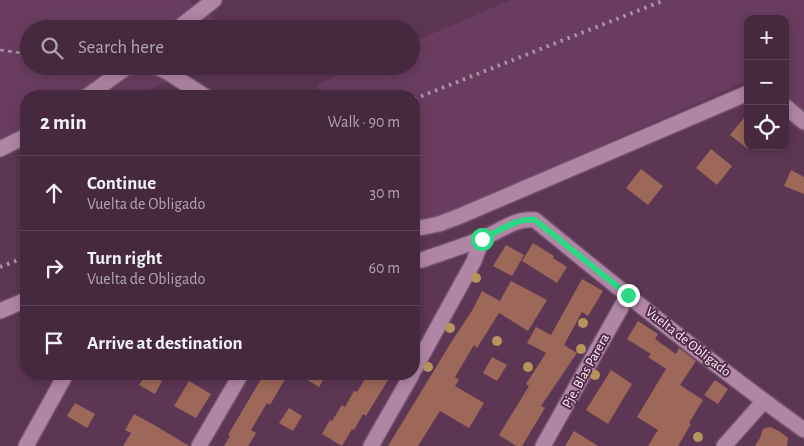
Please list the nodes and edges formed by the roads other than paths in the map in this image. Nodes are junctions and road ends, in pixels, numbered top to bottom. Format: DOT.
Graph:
graph roads {
  1 [pos="214,0"];
  2 [pos="188,20"];
  3 [pos="118,75"];
  4 [pos="172,75"];
  5 [pos="96,90"];
  6 [pos="196,90"];
  7 [pos="744,95"];
  8 [pos="789,109"];
  9 [pos="804,122"];
  10 [pos="20,139"];
  11 [pos="0,149"];
  12 [pos="420,228"];
  13 [pos="482,239"];
  14 [pos="420,260"];
  15 [pos="628,295"];
  16 [pos="20,302"];
  17 [pos="0,310"];
  18 [pos="420,359"];
  19 [pos="63,380"];
  20 [pos="238,380"];
  21 [pos="409,380"];
  22 [pos="764,401"];
  23 [pos="804,430"];
  24 [pos="26,446"];
  25 [pos="200,446"];
  26 [pos="371,446"];
  27 [pos="543,446"];
  28 [pos="724,446"];
  1 -- 2 [label="street"];
  3 -- 5 [label="street"];
  4 -- 6 [label="street"];
  7 -- 12 [label="street"];
  8 -- 9 [label="street"];
  10 -- 11 [label="street"];
  13 -- 14 [label="street, Vuelta de Obligado"];
  13 -- 15 [label="street, Vuelta de Obligado"];
  13 -- 18 [label="street"];
  15 -- 22 [label="street, Vuelta de Obligado"];
  15 -- 27 [label="street, Pje. Blas Parera"];
  16 -- 17 [label="street"];
  19 -- 24 [label="street"];
  20 -- 25 [label="street"];
  21 -- 26 [label="street"];
  22 -- 23 [label="street, Vuelta de Obligado"];
  22 -- 28 [label="street"];
}
